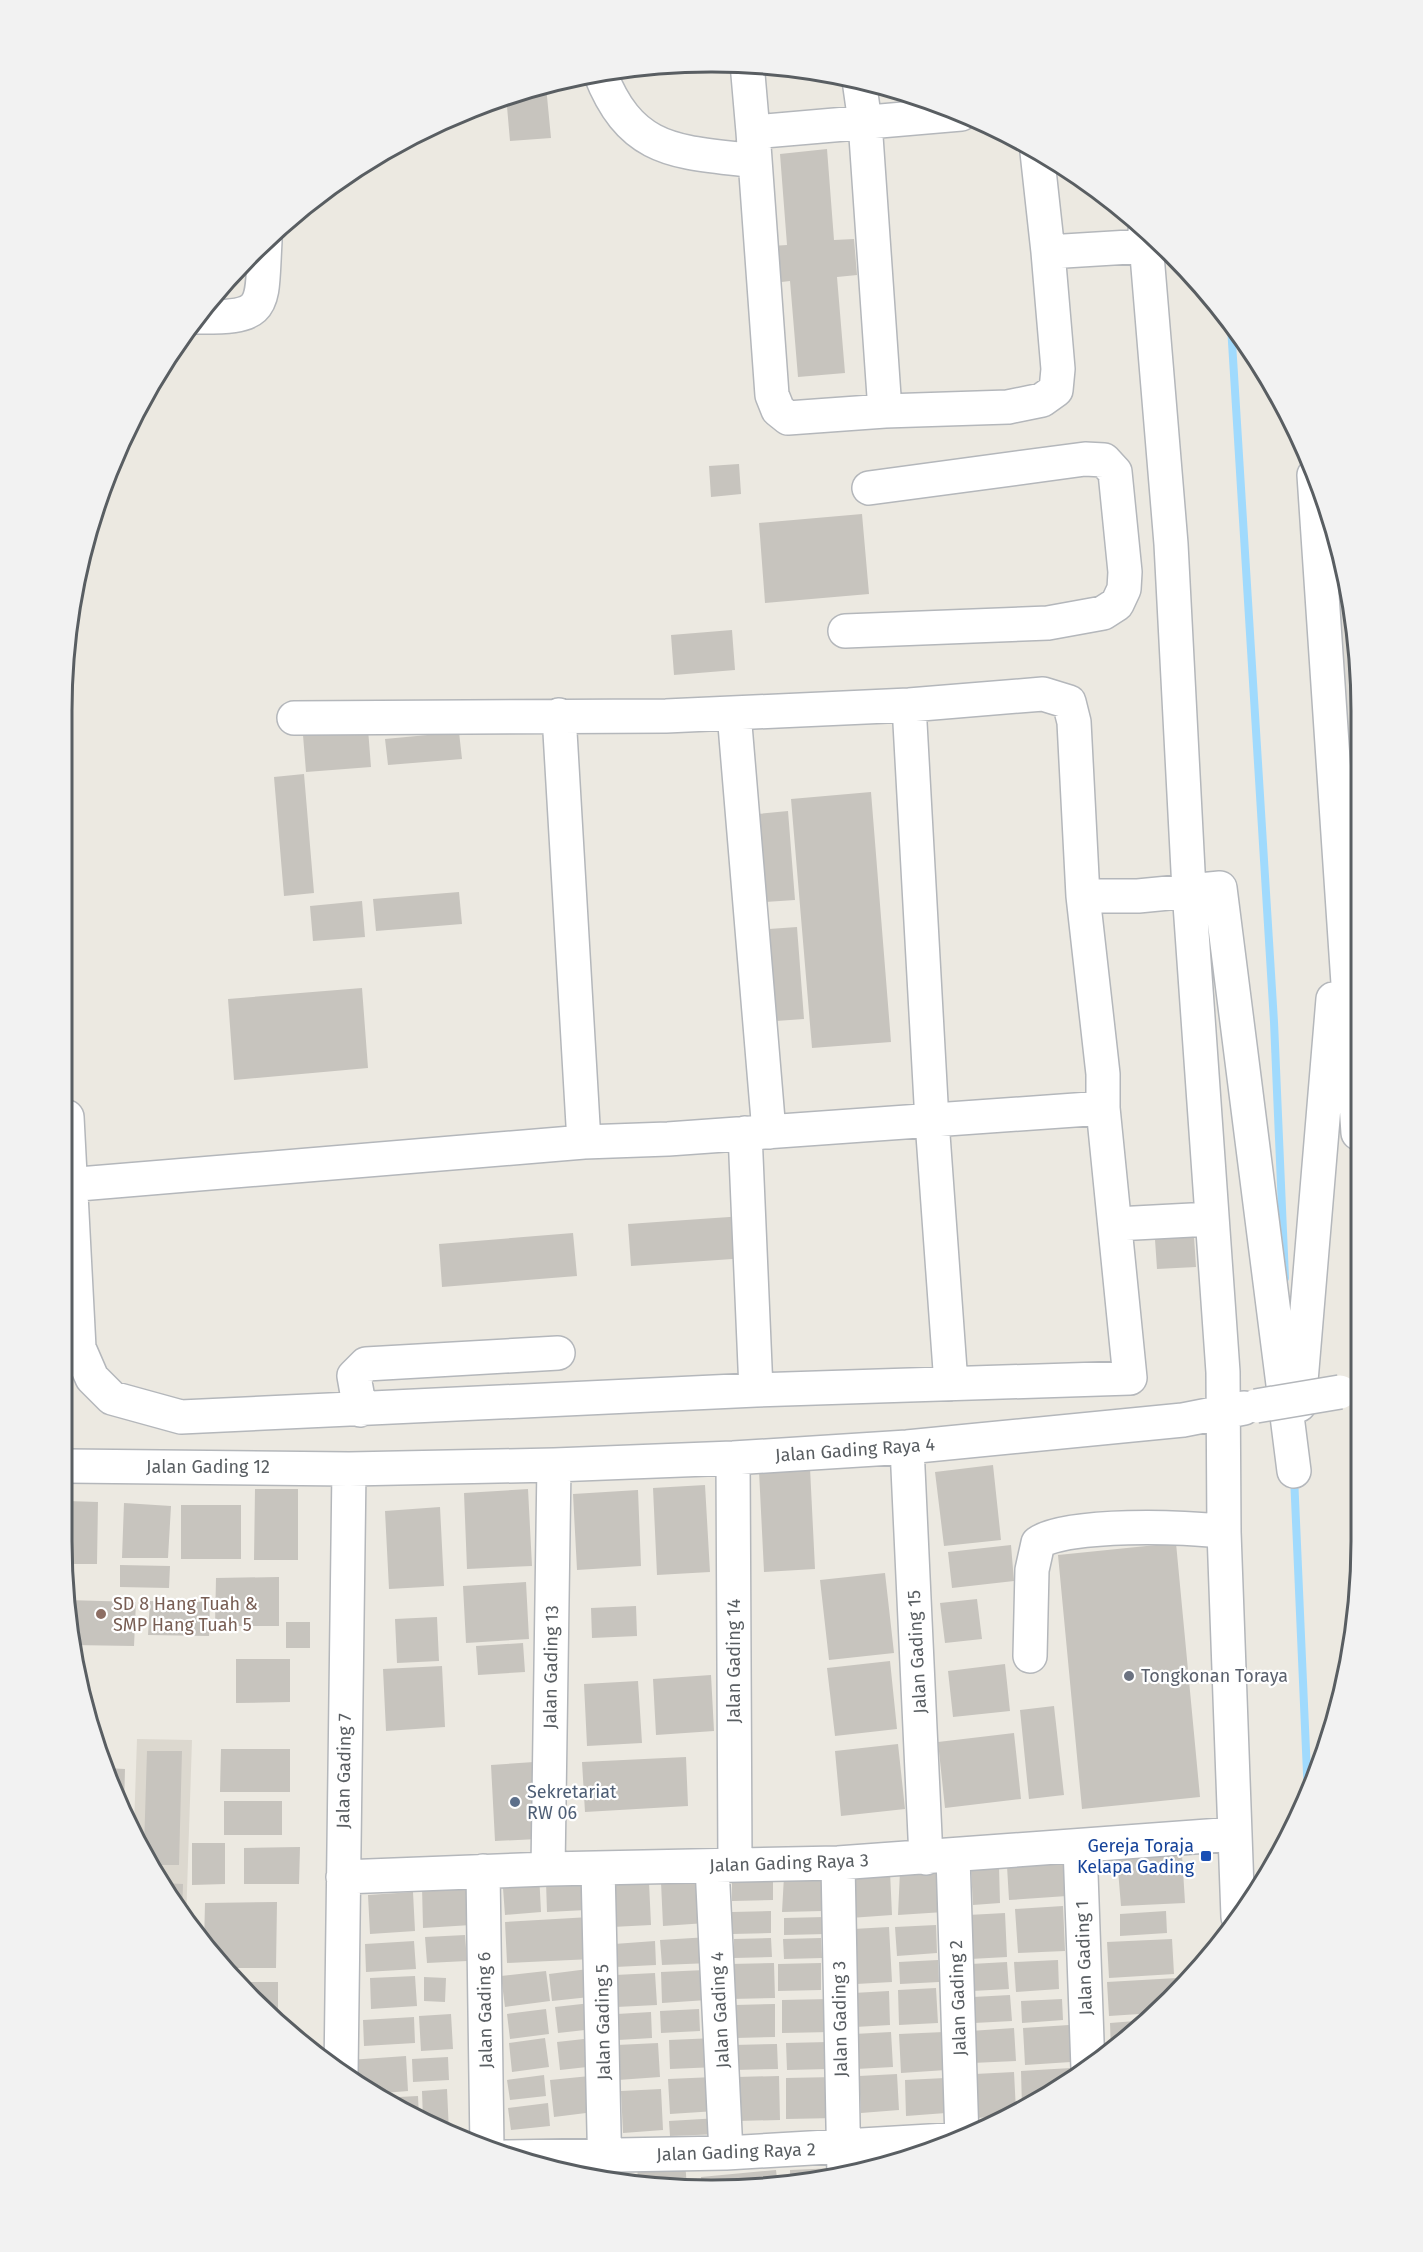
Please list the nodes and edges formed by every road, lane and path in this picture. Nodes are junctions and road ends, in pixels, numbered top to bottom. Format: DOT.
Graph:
graph roads {
  1 [pos="748,73"];
  2 [pos="604,81"];
  3 [pos="860,90"];
  4 [pos="942,116"];
  5 [pos="865,122"];
  6 [pos="754,146"];
  7 [pos="1038,162"];
  8 [pos="1142,239"];
  9 [pos="1146,243"];
  10 [pos="1048,252"];
  11 [pos="265,253"];
  12 [pos="208,317"];
  13 [pos="885,411"];
  14 [pos="869,488"];
  15 [pos="1317,505"];
  16 [pos="1123,542"];
  17 [pos="1171,544"];
  18 [pos="845,631"];
  19 [pos="909,705"];
  20 [pos="734,713"];
  21 [pos="559,715"];
  22 [pos="294,718"];
  23 [pos="1351,883"];
  24 [pos="1205,889"];
  25 [pos="1083,896"];
  26 [pos="1103,1108"];
  27 [pos="932,1121"];
  28 [pos="757,1133"];
  29 [pos="584,1142"];
  30 [pos="72,1184"];
  31 [pos="1211,1219"];
  32 [pos="1116,1224"];
  33 [pos="72,1244"];
  34 [pos="558,1353"];
  35 [pos="951,1384"];
  36 [pos="756,1390"];
  37 [pos="1348,1391"];
  38 [pos="360,1410"];
  39 [pos="1222,1411"];
  40 [pos="907,1447"];
  41 [pos="733,1458"];
  42 [pos="554,1465"];
  43 [pos="72,1466"];
  44 [pos="349,1469"];
  45 [pos="1224,1532"];
  46 [pos="1030,1656"];
  47 [pos="1235,1834"];
  48 [pos="1080,1846"];
  49 [pos="939,1857"];
  50 [pos="838,1863"];
  51 [pos="724,1865"];
  52 [pos="598,1868"];
  53 [pos="548,1869"];
  54 [pos="483,1870"];
  55 [pos="343,1877"];
  56 [pos="1238,1904"];
  57 [pos="1088,2057"];
  58 [pos="341,2061"];
  59 [pos="962,2128"];
  60 [pos="487,2139"];
  61 [pos="900,2151"];
  62 [pos="726,2153"];
  63 [pos="563,2162"];
  64 [pos="843,2162"];
  65 [pos="605,2166"];
  1 -- 6 [label="street"];
  2 -- 6 [label="street"];
  3 -- 5 [label="street"];
  4 -- 5 [label="street"];
  5 -- 6 [label="street"];
  5 -- 13 [label="street"];
  6 -- 13 [label="street"];
  7 -- 10 [label="street"];
  8 -- 10 [label="street"];
  9 -- 17 [label="street"];
  10 -- 13 [label="street"];
  11 -- 12 [label="street"];
  14 -- 16 [label="street"];
  15 -- 23 [label="street"];
  16 -- 17 [label="street"];
  16 -- 18 [label="street"];
  17 -- 24 [label="street"];
  19 -- 20 [label="street"];
  19 -- 25 [label="street"];
  19 -- 27 [label="street"];
  20 -- 21 [label="street"];
  20 -- 28 [label="street"];
  21 -- 22 [label="street"];
  21 -- 29 [label="street"];
  23 -- 24 [label="street"];
  24 -- 25 [label="street"];
  24 -- 31 [label="street"];
  25 -- 26 [label="street"];
  26 -- 27 [label="street"];
  26 -- 32 [label="street"];
  27 -- 28 [label="street"];
  27 -- 35 [label="street"];
  28 -- 29 [label="street"];
  28 -- 36 [label="street"];
  29 -- 30 [label="street"];
  31 -- 32 [label="street"];
  31 -- 39 [label="street"];
  32 -- 35 [label="street"];
  33 -- 38 [label="street"];
  34 -- 38 [label="street"];
  35 -- 36 [label="street"];
  36 -- 38 [label="street"];
  37 -- 39 [label="street, Jalan Gading Raya 4, bridge"];
  39 -- 40 [label="street, Jalan Gading Raya 4"];
  39 -- 45 [label="street"];
  40 -- 41 [label="street, Jalan Gading Raya 4"];
  40 -- 49 [label="street, Jalan Gading 15"];
  41 -- 42 [label="street, Jalan Gading Raya 4"];
  41 -- 51 [label="street, Jalan Gading 14"];
  42 -- 44 [label="street, Jalan Gading Raya 4"];
  42 -- 53 [label="street, Jalan Gading 13"];
  43 -- 44 [label="street, Jalan Gading 12"];
  44 -- 55 [label="street, Jalan Gading 7"];
  45 -- 46 [label="street"];
  45 -- 47 [label="street"];
  47 -- 48 [label="street, Jalan Gading Raya 3"];
  47 -- 56 [label="street"];
  48 -- 49 [label="street, Jalan Gading Raya 3"];
  48 -- 57 [label="street, Jalan Gading 1"];
  49 -- 50 [label="street, Jalan Gading Raya 3"];
  49 -- 59 [label="street, Jalan Gading 2"];
  50 -- 51 [label="street, Jalan Gading Raya 3"];
  50 -- 64 [label="street, Jalan Gading 3"];
  51 -- 52 [label="street, Jalan Gading Raya 3"];
  51 -- 62 [label="street, Jalan Gading 4"];
  52 -- 53 [label="street, Jalan Gading Raya 3"];
  52 -- 65 [label="street, Jalan Gading 5"];
  53 -- 54 [label="street, Jalan Gading Raya 3"];
  54 -- 55 [label="street, Jalan Gading Raya 3"];
  54 -- 60 [label="street, Jalan Gading 6"];
  55 -- 58 [label="street, Jalan Gading 7"];
  61 -- 64 [label="street, Jalan Gading Raya 2"];
  62 -- 64 [label="street, Jalan Gading Raya 2"];
  62 -- 65 [label="street, Jalan Gading Raya 2"];
  63 -- 65 [label="street, Jalan Gading Raya 2"];
}
